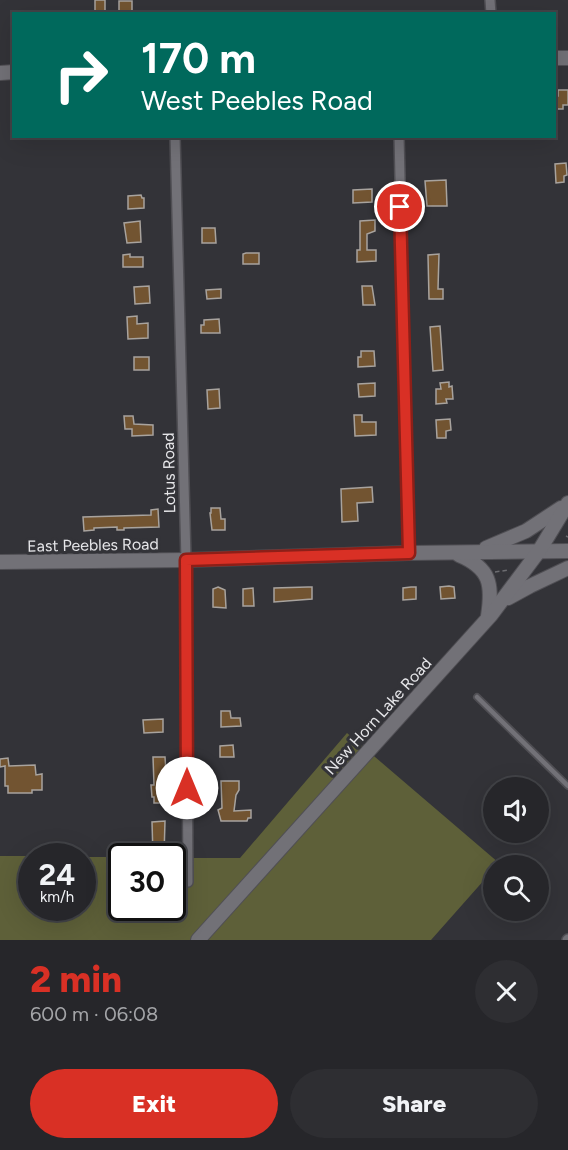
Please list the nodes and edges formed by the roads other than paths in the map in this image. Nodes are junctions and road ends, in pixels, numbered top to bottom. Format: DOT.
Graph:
graph roads {
  1 [pos="175,138"];
  2 [pos="399,138"];
  3 [pos="568,503"];
  4 [pos="539,551"];
  5 [pos="568,551"];
  6 [pos="475,552"];
  7 [pos="409,553"];
  8 [pos="454,553"];
  9 [pos="186,560"];
  10 [pos="0,562"];
  11 [pos="568,568"];
  12 [pos="501,602"];
  13 [pos="488,618"];
  14 [pos="477,697"];
  15 [pos="568,786"];
  16 [pos="188,882"];
  17 [pos="198,940"];
  1 -- 9 [label="street, Lotus Road"];
  2 -- 7 [label="street"];
  3 -- 4 [label="main road, New Horn Lake Road"];
  3 -- 6 [label="main road"];
  4 -- 5 [label="main road, East Peebles Road"];
  4 -- 6 [label="main road, East Peebles Road"];
  4 -- 12 [label="main road, New Horn Lake Road"];
  6 -- 8 [label="main road, East Peebles Road"];
  7 -- 8 [label="main road, East Peebles Road"];
  7 -- 9 [label="main road, East Peebles Road"];
  8 -- 13 [label="main road"];
  9 -- 10 [label="main road, East Peebles Road"];
  9 -- 16 [label="street, Lotus Road"];
  11 -- 12 [label="main road"];
  12 -- 13 [label="main road, New Horn Lake Road"];
  13 -- 17 [label="main road, New Horn Lake Road"];
  14 -- 15 [label="lane"];
}
